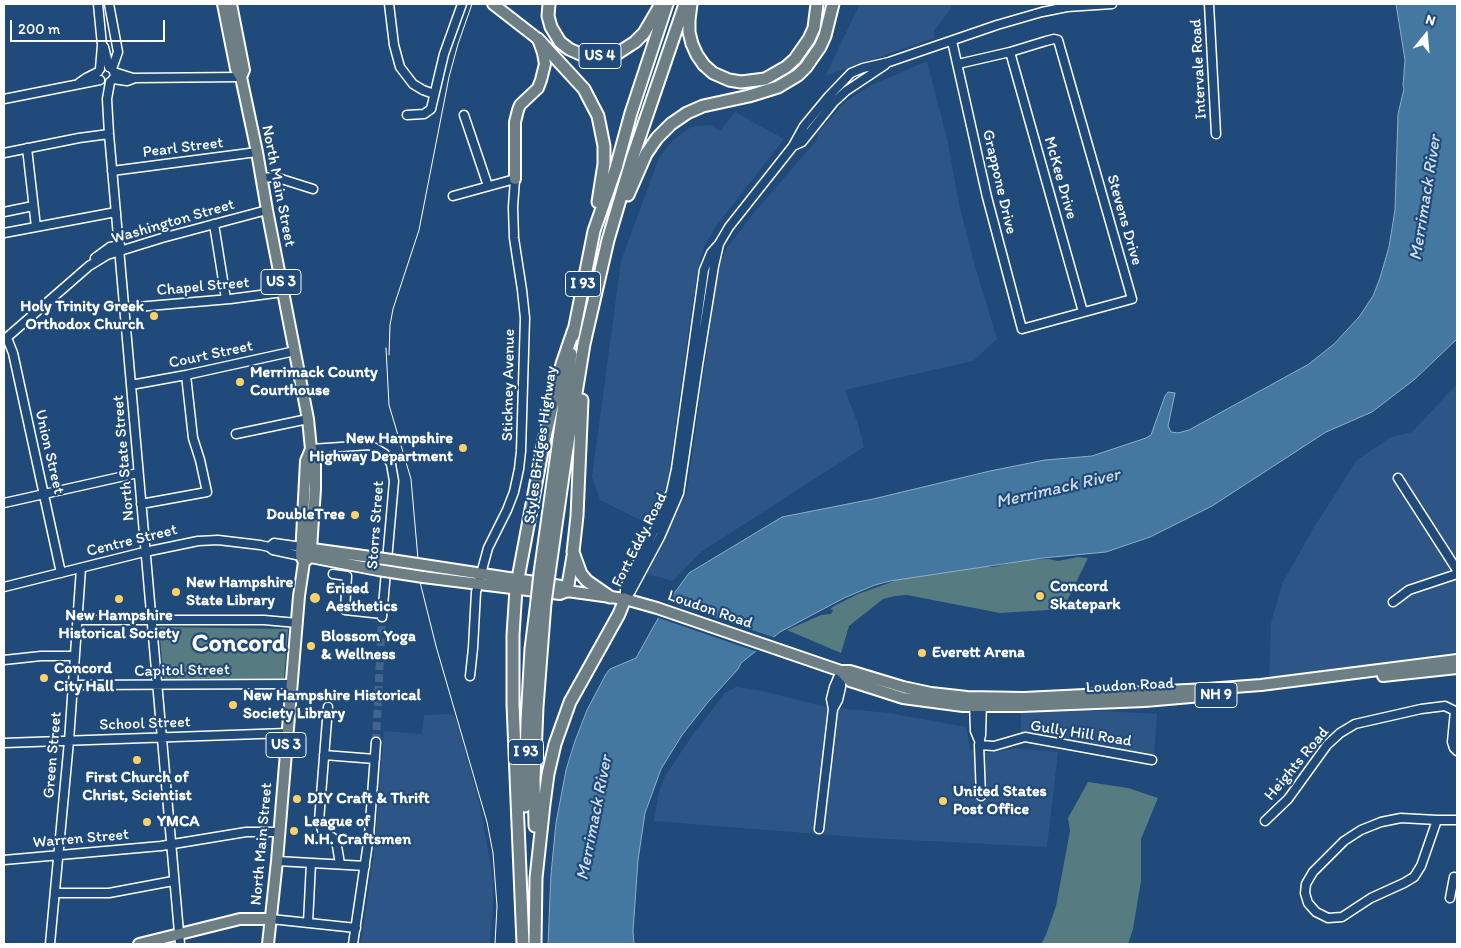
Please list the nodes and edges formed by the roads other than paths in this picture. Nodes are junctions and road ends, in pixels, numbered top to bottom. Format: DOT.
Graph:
graph roads {
  1 [pos="98,4"];
  2 [pos="109,4"];
  3 [pos="223,4"];
  4 [pos="232,4"];
  5 [pos="389,4"];
  6 [pos="462,4"];
  7 [pos="493,4"];
  8 [pos="549,4"];
  9 [pos="661,4"];
  10 [pos="667,4"];
  11 [pos="685,4"];
  12 [pos="691,4"];
  13 [pos="817,4"];
  14 [pos="833,4"];
  15 [pos="1112,4"];
  16 [pos="1209,4"];
  17 [pos="538,40"];
  18 [pos="952,41"];
  19 [pos="1010,52"];
  20 [pos="958,64"];
  21 [pos="106,75"];
  22 [pos="241,77"];
  23 [pos="434,94"];
  24 [pos="4,99"];
  25 [pos="406,115"];
  26 [pos="464,115"];
  27 [pos="109,134"];
  28 [pos="1216,134"];
  29 [pos="27,148"];
  30 [pos="257,152"];
  31 [pos="4,153"];
  32 [pos="112,171"];
  33 [pos="262,178"];
  34 [pos="515,179"];
  35 [pos="488,186"];
  36 [pos="313,189"];
  37 [pos="453,196"];
  38 [pos="33,206"];
  39 [pos="266,210"];
  40 [pos="4,212"];
  41 [pos="116,212"];
  42 [pos="214,224"];
  43 [pos="36,227"];
  44 [pos="594,231"];
  45 [pos="4,233"];
  46 [pos="608,240"];
  47 [pos="120,248"];
  48 [pos="283,292"];
  49 [pos="226,300"];
  50 [pos="124,308"];
  51 [pos="1083,312"];
  52 [pos="590,315"];
  53 [pos="574,329"];
  54 [pos="1022,329"];
  55 [pos="5,339"];
  56 [pos="295,351"];
  57 [pos="186,376"];
  58 [pos="132,385"];
  59 [pos="308,419"];
  60 [pos="236,434"];
  61 [pos="312,449"];
  62 [pos="138,473"];
  63 [pos="1398,478"];
  64 [pos="44,494"];
  65 [pos="4,504"];
  66 [pos="142,504"];
  67 [pos="146,552"];
  68 [pos="573,552"];
  69 [pos="306,554"];
  70 [pos="81,568"];
  71 [pos="1457,570"];
  72 [pos="481,573"];
  73 [pos="544,573"];
  74 [pos="61,574"];
  75 [pos="333,574"];
  76 [pos="1457,574"];
  77 [pos="517,584"];
  78 [pos="478,585"];
  79 [pos="4,588"];
  80 [pos="567,591"];
  81 [pos="610,597"];
  82 [pos="625,599"];
  83 [pos="541,602"];
  84 [pos="1393,602"];
  85 [pos="78,620"];
  86 [pos="152,621"];
  87 [pos="297,623"];
  88 [pos="74,656"];
  89 [pos="4,660"];
  90 [pos="1457,660"];
  91 [pos="1457,668"];
  92 [pos="841,671"];
  93 [pos="470,676"];
  94 [pos="291,684"];
  95 [pos="73,685"];
  96 [pos="156,686"];
  97 [pos="978,702"];
  98 [pos="328,707"];
  99 [pos="287,733"];
  100 [pos="161,737"];
  101 [pos="69,741"];
  102 [pos="376,742"];
  103 [pos="4,743"];
  104 [pos="980,744"];
  105 [pos="1457,751"];
  106 [pos="324,755"];
  107 [pos="374,759"];
  108 [pos="1152,760"];
  109 [pos="980,796"];
  110 [pos="1437,820"];
  111 [pos="1457,820"];
  112 [pos="1265,821"];
  113 [pos="819,829"];
  114 [pos="279,832"];
  115 [pos="170,845"];
  116 [pos="58,854"];
  117 [pos="4,860"];
  118 [pos="277,861"];
  119 [pos="311,863"];
  120 [pos="340,864"];
  121 [pos="365,866"];
  122 [pos="1454,877"];
  123 [pos="536,878"];
  124 [pos="173,881"];
  125 [pos="1455,887"];
  126 [pos="54,893"];
  127 [pos="1450,898"];
  128 [pos="521,903"];
  129 [pos="271,919"];
  130 [pos="308,923"];
  131 [pos="356,928"];
  132 [pos="179,939"];
  133 [pos="50,944"];
  134 [pos="139,944"];
  135 [pos="268,944"];
  136 [pos="354,944"];
  137 [pos="523,944"];
  138 [pos="535,944"];
  1 -- 21 [label="street, North State Street"];
  2 -- 21 [label="street"];
  3 -- 22 [label="main road, North Main Street / US 3"];
  4 -- 22 [label="main road, North Main Street / US 3"];
  5 -- 23 [label="street"];
  6 -- 23 [label="street"];
  7 -- 17 [label="main road"];
  8 -- 9 [label="highway, US 4"];
  10 -- 44 [label="highway, Styles Bridges Highway / I 93"];
  11 -- 46 [label="highway, Styles Bridges Highway / I 93"];
  12 -- 13 [label="highway"];
  14 -- 46 [label="highway"];
  15 -- 18 [label="street, Fort Eddy Road"];
  16 -- 28 [label="street, Intervale Road"];
  17 -- 34 [label="main road"];
  17 -- 44 [label="highway"];
  18 -- 20 [label="street, Grappone Drive"];
  18 -- 82 [label="street, Fort Eddy Road"];
  19 -- 20 [label="street"];
  19 -- 51 [label="street, McKee Drive"];
  19 -- 51 [label="street, Stevens Drive"];
  20 -- 54 [label="street, Grappone Drive"];
  21 -- 22 [label="street"];
  21 -- 24 [label="street"];
  21 -- 27 [label="street, North State Street"];
  22 -- 30 [label="main road, North Main Street / US 3"];
  23 -- 25 [label="street"];
  26 -- 35 [label="street"];
  27 -- 29 [label="street"];
  27 -- 32 [label="street, North State Street"];
  29 -- 31 [label="street"];
  29 -- 38 [label="street"];
  30 -- 32 [label="street, Pearl Street"];
  30 -- 33 [label="main road, North Main Street / US 3"];
  32 -- 41 [label="street, North State Street"];
  33 -- 36 [label="street"];
  33 -- 39 [label="main road, North Main Street / US 3"];
  34 -- 35 [label="street"];
  34 -- 72 [label="street, Stickney Avenue"];
  35 -- 37 [label="street"];
  38 -- 40 [label="street"];
  38 -- 43 [label="street"];
  39 -- 42 [label="street, Washington Street"];
  39 -- 48 [label="main road, North Main Street / US 3"];
  41 -- 43 [label="street"];
  41 -- 47 [label="street, North State Street"];
  42 -- 47 [label="street, Washington Street"];
  42 -- 49 [label="street"];
  43 -- 45 [label="street"];
  44 -- 53 [label="highway, Styles Bridges Highway / I 93"];
  46 -- 52 [label="highway, Styles Bridges Highway / I 93"];
  47 -- 50 [label="street, North State Street"];
  47 -- 55 [label="street, Washington Street"];
  48 -- 49 [label="street, Chapel Street"];
  48 -- 56 [label="main road, North Main Street / US 3"];
  49 -- 50 [label="street, Chapel Street"];
  50 -- 58 [label="street, North State Street"];
  51 -- 54 [label="street, Stevens Drive"];
  52 -- 68 [label="highway"];
  52 -- 73 [label="highway, Styles Bridges Highway / I 93"];
  53 -- 73 [label="highway, Styles Bridges Highway / I 93"];
  53 -- 77 [label="highway"];
  55 -- 64 [label="street, Union Street"];
  56 -- 57 [label="street, Court Street"];
  56 -- 59 [label="main road, North Main Street / US 3"];
  57 -- 58 [label="street, Court Street"];
  57 -- 66 [label="street"];
  58 -- 62 [label="street, North State Street"];
  59 -- 60 [label="street"];
  59 -- 61 [label="main road, North Main Street / US 3"];
  61 -- 69 [label="main road, North Main Street / US 3"];
  61 -- 75 [label="street, Storrs Street"];
  62 -- 64 [label="street"];
  62 -- 66 [label="street, North State Street"];
  63 -- 71 [label="street"];
  64 -- 65 [label="street"];
  64 -- 74 [label="street, Union Street"];
  66 -- 67 [label="street, North State Street"];
  67 -- 69 [label="street, Centre Street"];
  67 -- 70 [label="street, Centre Street"];
  67 -- 86 [label="street, North State Street"];
  68 -- 80 [label="highway"];
  68 -- 81 [label="highway"];
  69 -- 72 [label="main road, Loudon Road / NH 9, bridge"];
  69 -- 78 [label="main road, Loudon Road / NH 9, bridge"];
  69 -- 87 [label="main road, North Main Street / US 3"];
  70 -- 74 [label="street, Centre Street"];
  70 -- 85 [label="street, Green Street"];
  72 -- 77 [label="main road, Loudon Road / NH 9"];
  72 -- 78 [label="street, Stickney Avenue"];
  73 -- 83 [label="highway, Styles Bridges Highway / I 93, bridge"];
  74 -- 79 [label="street, Centre Street"];
  76 -- 84 [label="street"];
  77 -- 78 [label="main road, Loudon Road / NH 9"];
  77 -- 80 [label="main road, Loudon Road / NH 9"];
  77 -- 128 [label="highway"];
  78 -- 93 [label="street, Stickney Avenue"];
  80 -- 81 [label="main road, Loudon Road / NH 9"];
  81 -- 82 [label="main road, Loudon Road / NH 9"];
  82 -- 92 [label="main road, Loudon Road / NH 9"];
  82 -- 123 [label="highway"];
  83 -- 123 [label="highway, Styles Bridges Highway / I 93"];
  83 -- 128 [label="highway, Styles Bridges Highway / I 93"];
  85 -- 86 [label="street"];
  85 -- 88 [label="street, Green Street"];
  86 -- 87 [label="street"];
  86 -- 96 [label="street, North State Street"];
  87 -- 94 [label="main road, North Main Street / US 3"];
  88 -- 89 [label="street"];
  88 -- 95 [label="street, Green Street"];
  90 -- 97 [label="main road, Loudon Road / NH 9"];
  91 -- 97 [label="main road, Loudon Road / NH 9"];
  92 -- 97 [label="main road, Loudon Road / NH 9"];
  92 -- 113 [label="street"];
  94 -- 96 [label="street, Capitol Street"];
  94 -- 99 [label="main road, North Main Street / US 3"];
  95 -- 96 [label="street, Capitol Street"];
  95 -- 101 [label="street, Green Street"];
  96 -- 100 [label="street, North State Street"];
  97 -- 104 [label="street"];
  98 -- 106 [label="street"];
  99 -- 100 [label="street, School Street"];
  99 -- 114 [label="main road, North Main Street / US 3"];
  100 -- 101 [label="street, School Street"];
  100 -- 115 [label="street, North State Street"];
  101 -- 103 [label="street, School Street"];
  101 -- 116 [label="street, Green Street"];
  102 -- 107 [label="street"];
  104 -- 108 [label="street, Gully Hill Road"];
  104 -- 109 [label="street"];
  105 -- 112 [label="street, Heights Road"];
  106 -- 107 [label="street"];
  106 -- 120 [label="street"];
  107 -- 121 [label="street"];
  110 -- 110 [label="street"];
  110 -- 111 [label="street"];
  114 -- 115 [label="street, Warren Street"];
  114 -- 118 [label="main road, North Main Street / US 3"];
  115 -- 116 [label="street, Warren Street"];
  115 -- 124 [label="street, North State Street"];
  116 -- 117 [label="street, Warren Street"];
  116 -- 126 [label="street, Green Street"];
  118 -- 119 [label="street"];
  118 -- 129 [label="main road, North Main Street / US 3"];
  119 -- 120 [label="street"];
  119 -- 130 [label="street"];
  120 -- 121 [label="street"];
  121 -- 131 [label="street"];
  122 -- 125 [label="street"];
  123 -- 138 [label="highway, I 93"];
  124 -- 126 [label="street"];
  124 -- 132 [label="street, North State Street"];
  125 -- 127 [label="street"];
  126 -- 133 [label="street, Green Street"];
  128 -- 137 [label="highway, I 93"];
  129 -- 130 [label="street"];
  129 -- 132 [label="main road"];
  129 -- 135 [label="main road, US 3"];
  130 -- 131 [label="street"];
  131 -- 136 [label="street"];
  132 -- 134 [label="main road"];
}
